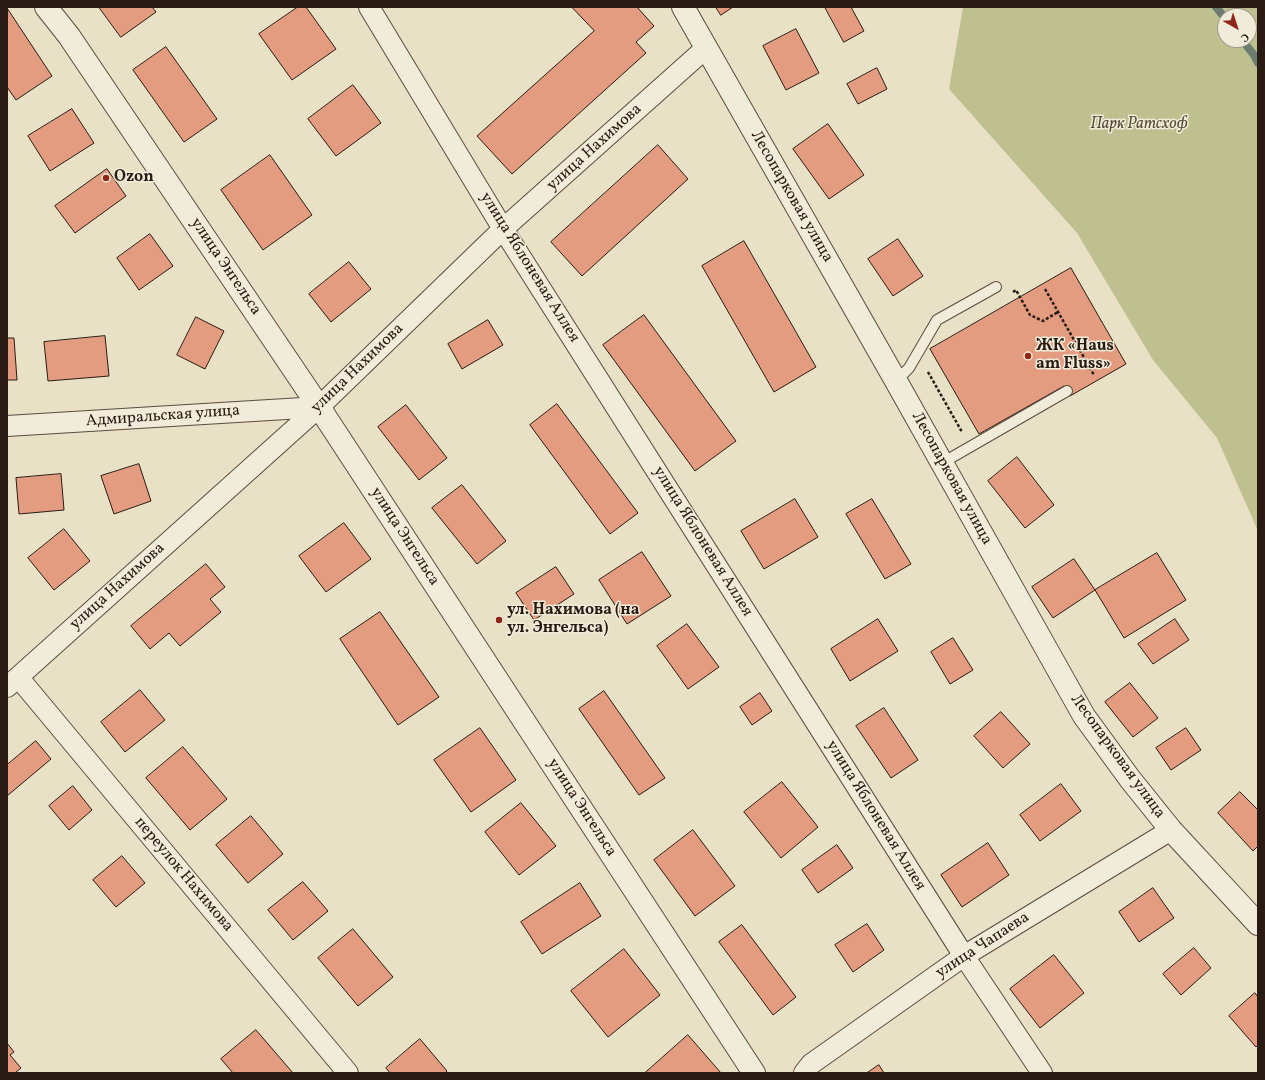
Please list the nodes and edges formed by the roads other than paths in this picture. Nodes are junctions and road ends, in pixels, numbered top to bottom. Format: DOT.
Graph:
graph roads {
  1 [pos="46,7"];
  2 [pos="369,7"];
  3 [pos="683,7"];
  4 [pos="706,48"];
  5 [pos="503,229"];
  6 [pos="996,287"];
  7 [pos="896,382"];
  8 [pos="1067,391"];
  9 [pos="320,407"];
  10 [pos="7,426"];
  11 [pos="942,463"];
  12 [pos="12,682"];
  13 [pos="1171,830"];
  14 [pos="1258,924"];
  15 [pos="964,956"];
  16 [pos="348,1073"];
  17 [pos="754,1073"];
  18 [pos="804,1073"];
  19 [pos="1042,1073"];
  1 -- 9 [label="street, улица Энгельса"];
  2 -- 5 [label="street, улица Яблоневая Аллея"];
  3 -- 4 [label="street, Лесопарковая улица"];
  4 -- 5 [label="street, улица Нахимова"];
  4 -- 7 [label="street, Лесопарковая улица"];
  5 -- 9 [label="street, улица Нахимова"];
  5 -- 15 [label="street, улица Яблоневая Аллея"];
  6 -- 7 [label="lane"];
  7 -- 11 [label="street, Лесопарковая улица"];
  8 -- 11 [label="lane"];
  9 -- 10 [label="street, Адмиральская улица"];
  9 -- 12 [label="street, улица Нахимова"];
  9 -- 17 [label="street, улица Энгельса"];
  11 -- 13 [label="street, Лесопарковая улица"];
  12 -- 16 [label="street, переулок Нахимова"];
  13 -- 14 [label="street, Лесопарковая улица"];
  13 -- 15 [label="street, улица Чапаева"];
  15 -- 18 [label="street, улица Чапаева"];
  15 -- 19 [label="street, улица Яблоневая Аллея"];
}
